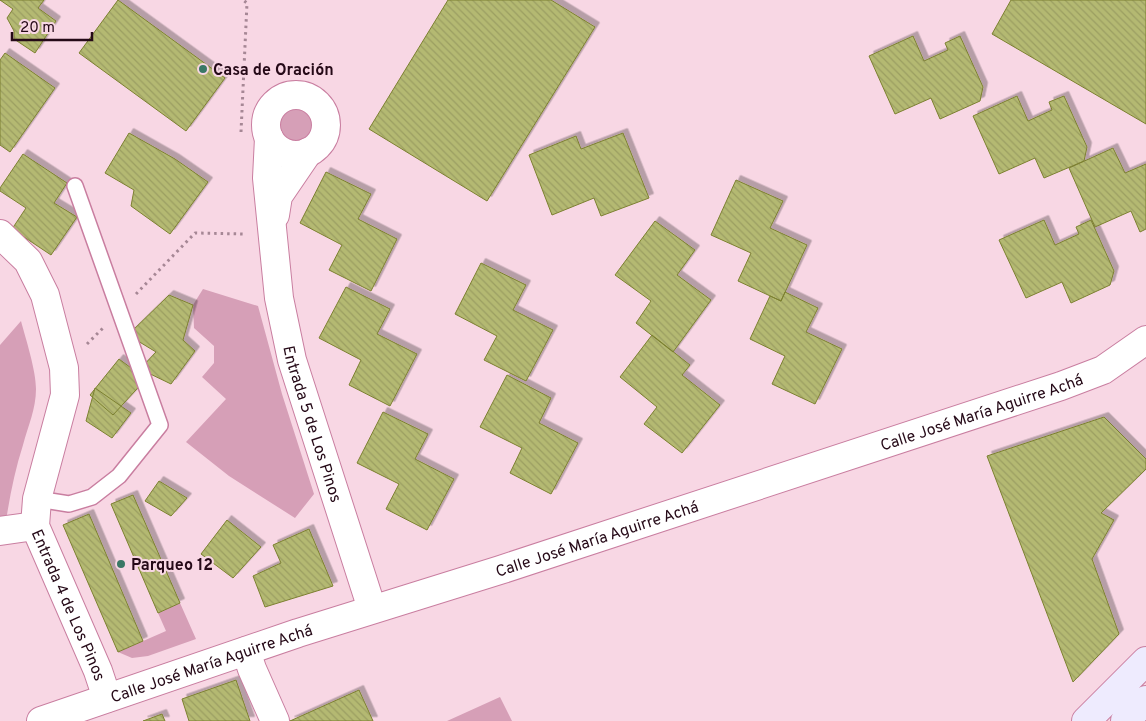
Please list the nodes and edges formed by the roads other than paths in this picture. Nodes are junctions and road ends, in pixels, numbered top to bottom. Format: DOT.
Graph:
graph roads {
  1 [pos="269,138"];
  2 [pos="308,152"];
  3 [pos="75,186"];
  4 [pos="0,234"];
  5 [pos="272,234"];
  6 [pos="1146,340"];
  7 [pos="37,499"];
  8 [pos="34,526"];
  9 [pos="0,531"];
  10 [pos="372,609"];
  11 [pos="246,651"];
  12 [pos="1146,660"];
  13 [pos="1146,700"];
  14 [pos="97,708"];
  15 [pos="41,721"];
  16 [pos="275,721"];
  17 [pos="1086,721"];
  18 [pos="1125,721"];
  1 -- 2 [label="street"];
  1 -- 2 [label="street, Entrada 5 de Los Pinos"];
  1 -- 5 [label="street, Entrada 5 de Los Pinos"];
  2 -- 5 [label="street, Entrada 5 de Los Pinos"];
  3 -- 7 [label="lane"];
  4 -- 7 [label="street, Entrada 4 de Los Pinos"];
  5 -- 10 [label="street, Entrada 5 de Los Pinos"];
  6 -- 10 [label="street, Calle José María Aguirre Achá"];
  7 -- 8 [label="street, Entrada 4 de Los Pinos"];
  8 -- 9 [label="street"];
  8 -- 14 [label="street, Entrada 4 de Los Pinos"];
  10 -- 11 [label="street, Calle José María Aguirre Achá"];
  11 -- 14 [label="street, Calle José María Aguirre Achá"];
  11 -- 16 [label="street"];
  12 -- 17 [label="main road"];
  13 -- 18 [label="main road"];
  14 -- 15 [label="street, Calle José María Aguirre Achá"];
}
